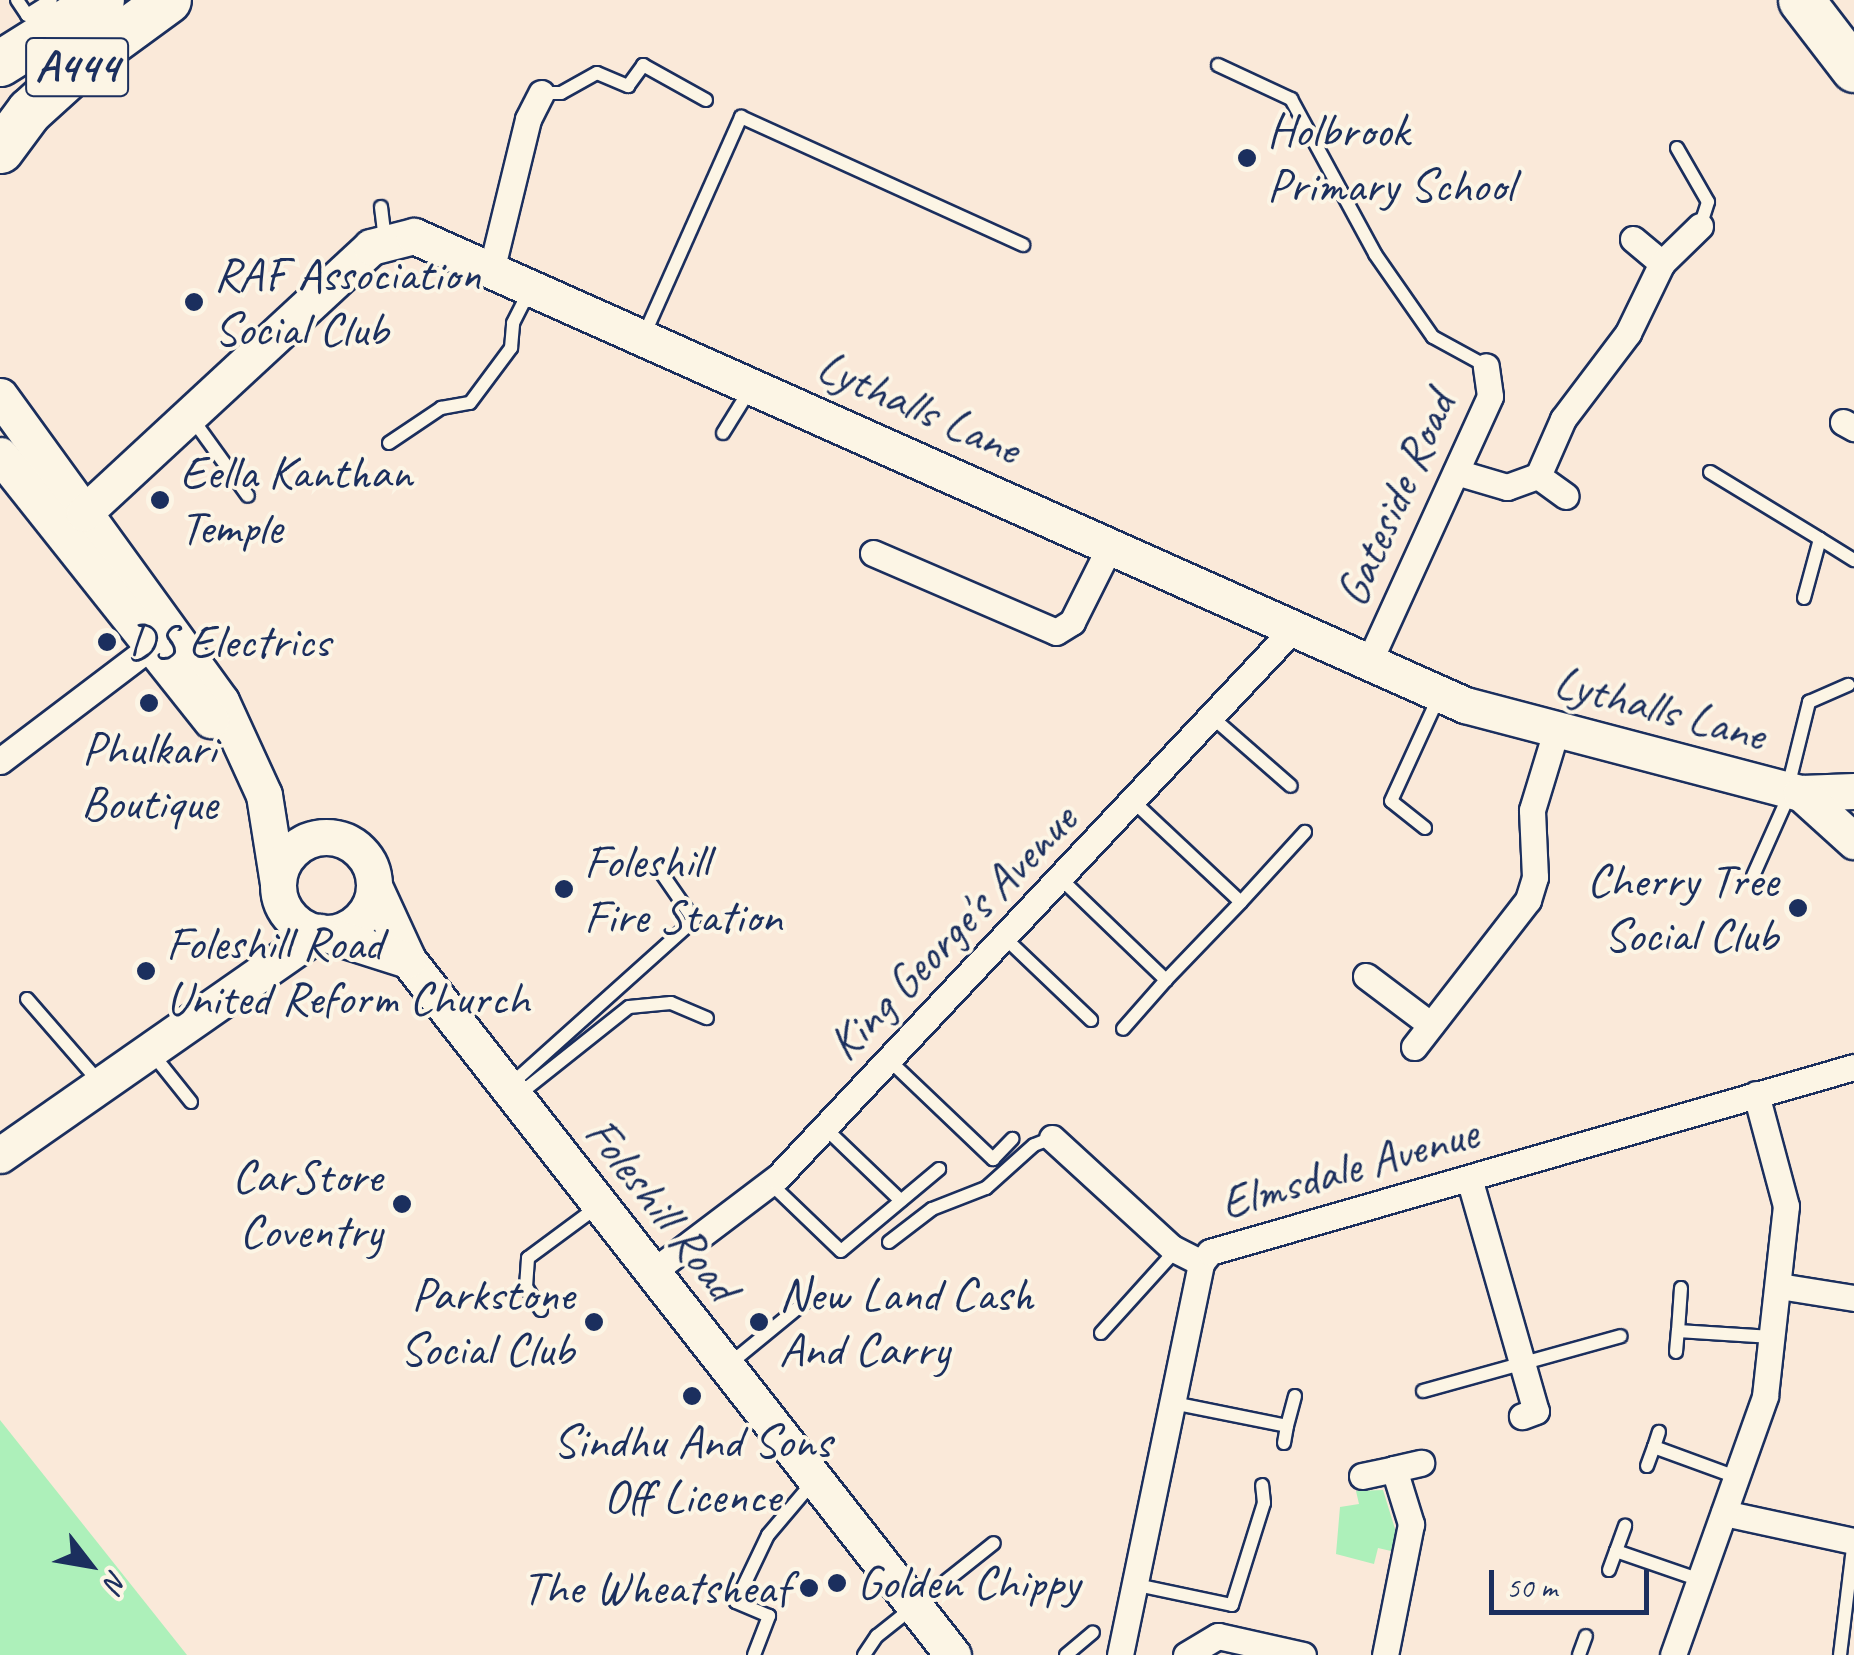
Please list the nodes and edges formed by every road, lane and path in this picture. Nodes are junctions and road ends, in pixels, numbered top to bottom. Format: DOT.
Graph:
graph roads {
  1 [pos="16,0"];
  2 [pos="51,0"];
  3 [pos="101,0"];
  4 [pos="168,0"];
  5 [pos="1801,0"];
  6 [pos="0,63"];
  7 [pos="1218,65"];
  8 [pos="1854,70"];
  9 [pos="541,93"];
  10 [pos="706,100"];
  11 [pos="1677,148"];
  12 [pos="0,150"];
  13 [pos="1700,226"];
  14 [pos="1634,239"];
  15 [pos="1022,246"];
  16 [pos="1662,263"];
  17 [pos="492,267"];
  18 [pos="532,285"];
  19 [pos="644,335"];
  20 [pos="1486,366"];
  21 [pos="753,384"];
  22 [pos="0,396"];
  23 [pos="189,415"];
  24 [pos="723,432"];
  25 [pos="390,443"];
  26 [pos="0,455"];
  27 [pos="1456,472"];
  28 [pos="1710,472"];
  29 [pos="1538,476"];
  30 [pos="248,496"];
  31 [pos="1566,496"];
  32 [pos="84,513"];
  33 [pos="1820,539"];
  34 [pos="1110,546"];
  35 [pos="873,554"];
  36 [pos="1854,560"];
  37 [pos="1804,598"];
  38 [pos="1294,628"];
  39 [pos="150,647"];
  40 [pos="1368,664"];
  41 [pos="1848,685"];
  42 [pos="1440,694"];
  43 [pos="1214,718"];
  44 [pos="1556,731"];
  45 [pos="244,755"];
  46 [pos="0,762"];
  47 [pos="1292,786"];
  48 [pos="1793,791"];
  49 [pos="1851,792"];
  50 [pos="264,794"];
  51 [pos="1134,802"];
  52 [pos="1425,828"];
  53 [pos="1305,832"];
  54 [pos="1846,836"];
  55 [pos="318,837"];
  56 [pos="658,868"];
  57 [pos="1753,876"];
  58 [pos="1061,879"];
  59 [pos="278,886"];
  60 [pos="374,886"];
  61 [pos="1242,902"];
  62 [pos="322,933"];
  63 [pos="1005,938"];
  64 [pos="408,960"];
  65 [pos="1366,976"];
  66 [pos="1166,980"];
  67 [pos="242,982"];
  68 [pos="28,999"];
  69 [pos="707,1018"];
  70 [pos="1091,1020"];
  71 [pos="1431,1025"];
  72 [pos="1123,1029"];
  73 [pos="1414,1047"];
  74 [pos="150,1050"];
  75 [pos="889,1060"];
  76 [pos="1854,1067"];
  77 [pos="102,1084"];
  78 [pos="511,1093"];
  79 [pos="1756,1094"];
  80 [pos="191,1102"];
  81 [pos="824,1128"];
  82 [pos="1052,1138"];
  83 [pos="1012,1139"];
  84 [pos="0,1156"];
  85 [pos="939,1169"];
  86 [pos="1469,1178"];
  87 [pos="770,1183"];
  88 [pos="900,1201"];
  89 [pos="599,1206"];
  90 [pos="889,1242"];
  91 [pos="1175,1250"];
  92 [pos="1201,1264"];
  93 [pos="651,1273"];
  94 [pos="1778,1286"];
  95 [pos="1680,1288"];
  96 [pos="810,1298"];
  97 [pos="1854,1298"];
  98 [pos="541,1310"];
  99 [pos="1678,1331"];
  100 [pos="1102,1334"];
  101 [pos="1621,1336"];
  102 [pos="1772,1337"];
  103 [pos="1676,1352"];
  104 [pos="1523,1364"];
  105 [pos="726,1368"];
  106 [pos="1423,1391"];
  107 [pos="1295,1396"];
  108 [pos="1173,1403"];
  109 [pos="1535,1411"];
  110 [pos="1287,1426"];
  111 [pos="1659,1432"];
  112 [pos="1284,1443"];
  113 [pos="1654,1448"];
  114 [pos="1422,1463"];
  115 [pos="1646,1466"];
  116 [pos="1394,1469"];
  117 [pos="1362,1476"];
  118 [pos="1736,1477"];
  119 [pos="814,1480"];
  120 [pos="1262,1485"];
  121 [pos="1724,1512"];
  122 [pos="1626,1526"];
  123 [pos="1854,1540"];
  124 [pos="994,1543"];
  125 [pos="1616,1550"];
  126 [pos="1609,1570"];
  127 [pos="1700,1580"];
  128 [pos="1136,1585"];
  129 [pos="916,1607"];
  130 [pos="1094,1632"];
  131 [pos="1586,1636"];
  132 [pos="1124,1654"];
  133 [pos="1678,1654"];
  134 [pos="754,1655"];
  135 [pos="864,1655"];
  136 [pos="953,1655"];
  137 [pos="1066,1655"];
  138 [pos="1186,1655"];
  139 [pos="1303,1655"];
  140 [pos="1386,1655"];
  141 [pos="1580,1655"];
  142 [pos="1840,1655"];
  1 -- 2 [label="lane"];
  3 -- 6 [label="highway, A444"];
  4 -- 12 [label="highway, A444"];
  5 -- 8 [label="highway"];
  7 -- 20 [label="lane"];
  9 -- 10 [label="lane"];
  9 -- 17 [label="street"];
  11 -- 13 [label="lane"];
  13 -- 16 [label="street"];
  14 -- 16 [label="street"];
  15 -- 19 [label="lane"];
  16 -- 29 [label="street"];
  17 -- 18 [label="main road, Lythalls Lane"];
  17 -- 23 [label="main road, Lythalls Lane"];
  18 -- 19 [label="main road, Lythalls Lane"];
  18 -- 25 [label="lane"];
  19 -- 21 [label="main road, Lythalls Lane"];
  20 -- 27 [label="street, Gateside Road"];
  21 -- 24 [label="lane"];
  21 -- 34 [label="main road, Lythalls Lane"];
  22 -- 32 [label="main road"];
  23 -- 30 [label="lane"];
  23 -- 32 [label="main road, Lythalls Lane"];
  26 -- 39 [label="main road"];
  27 -- 29 [label="street"];
  27 -- 40 [label="street, Gateside Road"];
  28 -- 33 [label="lane"];
  29 -- 31 [label="street"];
  32 -- 45 [label="main road"];
  33 -- 36 [label="lane"];
  33 -- 37 [label="lane"];
  34 -- 35 [label="street"];
  34 -- 38 [label="main road, Lythalls Lane"];
  38 -- 40 [label="main road, Lythalls Lane"];
  38 -- 43 [label="street, King George's Avenue"];
  39 -- 45 [label="main road"];
  39 -- 46 [label="street"];
  40 -- 42 [label="main road, Lythalls Lane"];
  41 -- 48 [label="lane"];
  42 -- 44 [label="main road, Lythalls Lane"];
  42 -- 52 [label="lane"];
  43 -- 47 [label="lane"];
  43 -- 51 [label="street, King George's Avenue"];
  44 -- 48 [label="main road, Lythalls Lane"];
  44 -- 71 [label="street"];
  45 -- 50 [label="main road"];
  48 -- 49 [label="main road, Lythalls Lane"];
  48 -- 54 [label="main road, Lythalls Lane"];
  48 -- 57 [label="lane"];
  49 -- 54 [label="main road"];
  50 -- 55 [label="main road"];
  50 -- 59 [label="main road"];
  51 -- 58 [label="street, King George's Avenue"];
  51 -- 61 [label="lane"];
  53 -- 61 [label="lane"];
  55 -- 59 [label="main road"];
  55 -- 60 [label="main road"];
  56 -- 78 [label="lane"];
  58 -- 63 [label="street, King George's Avenue"];
  58 -- 66 [label="lane"];
  59 -- 62 [label="main road"];
  59 -- 67 [label="main road"];
  60 -- 62 [label="main road"];
  60 -- 64 [label="main road, Foleshill Road"];
  61 -- 66 [label="lane"];
  62 -- 64 [label="main road"];
  62 -- 67 [label="main road"];
  63 -- 70 [label="lane"];
  63 -- 75 [label="street, King George's Avenue"];
  64 -- 78 [label="main road, Foleshill Road"];
  65 -- 71 [label="street"];
  66 -- 72 [label="lane"];
  67 -- 74 [label="main road"];
  68 -- 77 [label="lane"];
  69 -- 78 [label="lane"];
  71 -- 73 [label="street"];
  74 -- 77 [label="main road"];
  74 -- 80 [label="lane"];
  75 -- 81 [label="street, King George's Avenue"];
  75 -- 83 [label="lane"];
  76 -- 79 [label="street, Elmsdale Avenue"];
  77 -- 84 [label="main road"];
  78 -- 89 [label="main road, Foleshill Road"];
  79 -- 86 [label="street, Elmsdale Avenue"];
  79 -- 94 [label="street"];
  81 -- 87 [label="street, King George's Avenue"];
  81 -- 88 [label="lane"];
  82 -- 90 [label="lane"];
  82 -- 91 [label="street"];
  85 -- 88 [label="lane"];
  86 -- 92 [label="street, Elmsdale Avenue"];
  86 -- 104 [label="street"];
  87 -- 88 [label="lane"];
  87 -- 93 [label="street, King George's Avenue"];
  89 -- 93 [label="main road, Foleshill Road"];
  89 -- 98 [label="lane"];
  91 -- 92 [label="street"];
  91 -- 100 [label="lane"];
  92 -- 108 [label="street, Elmsdale Avenue"];
  93 -- 105 [label="main road, Foleshill Road"];
  94 -- 97 [label="street"];
  94 -- 102 [label="street"];
  95 -- 99 [label="lane"];
  96 -- 105 [label="lane"];
  99 -- 102 [label="lane"];
  99 -- 103 [label="lane"];
  101 -- 104 [label="lane"];
  102 -- 118 [label="street"];
  104 -- 106 [label="lane"];
  104 -- 109 [label="street"];
  105 -- 119 [label="main road, Foleshill Road"];
  107 -- 110 [label="lane"];
  108 -- 110 [label="lane"];
  108 -- 128 [label="street, Elmsdale Avenue"];
  110 -- 112 [label="lane"];
  111 -- 113 [label="lane"];
  113 -- 115 [label="lane"];
  113 -- 118 [label="lane"];
  114 -- 116 [label="street"];
  116 -- 117 [label="street"];
  116 -- 140 [label="street"];
  118 -- 121 [label="street"];
  119 -- 129 [label="main road, Foleshill Road"];
  119 -- 134 [label="lane"];
  120 -- 128 [label="lane"];
  121 -- 123 [label="street"];
  121 -- 127 [label="street"];
  122 -- 125 [label="lane"];
  123 -- 142 [label="lane"];
  124 -- 129 [label="lane"];
  125 -- 126 [label="lane"];
  125 -- 127 [label="lane"];
  127 -- 133 [label="street"];
  128 -- 132 [label="street, Elmsdale Avenue"];
  129 -- 135 [label="lane"];
  129 -- 136 [label="main road, Foleshill Road"];
  130 -- 137 [label="lane"];
  131 -- 141 [label="lane"];
  138 -- 139 [label="street"];
}
